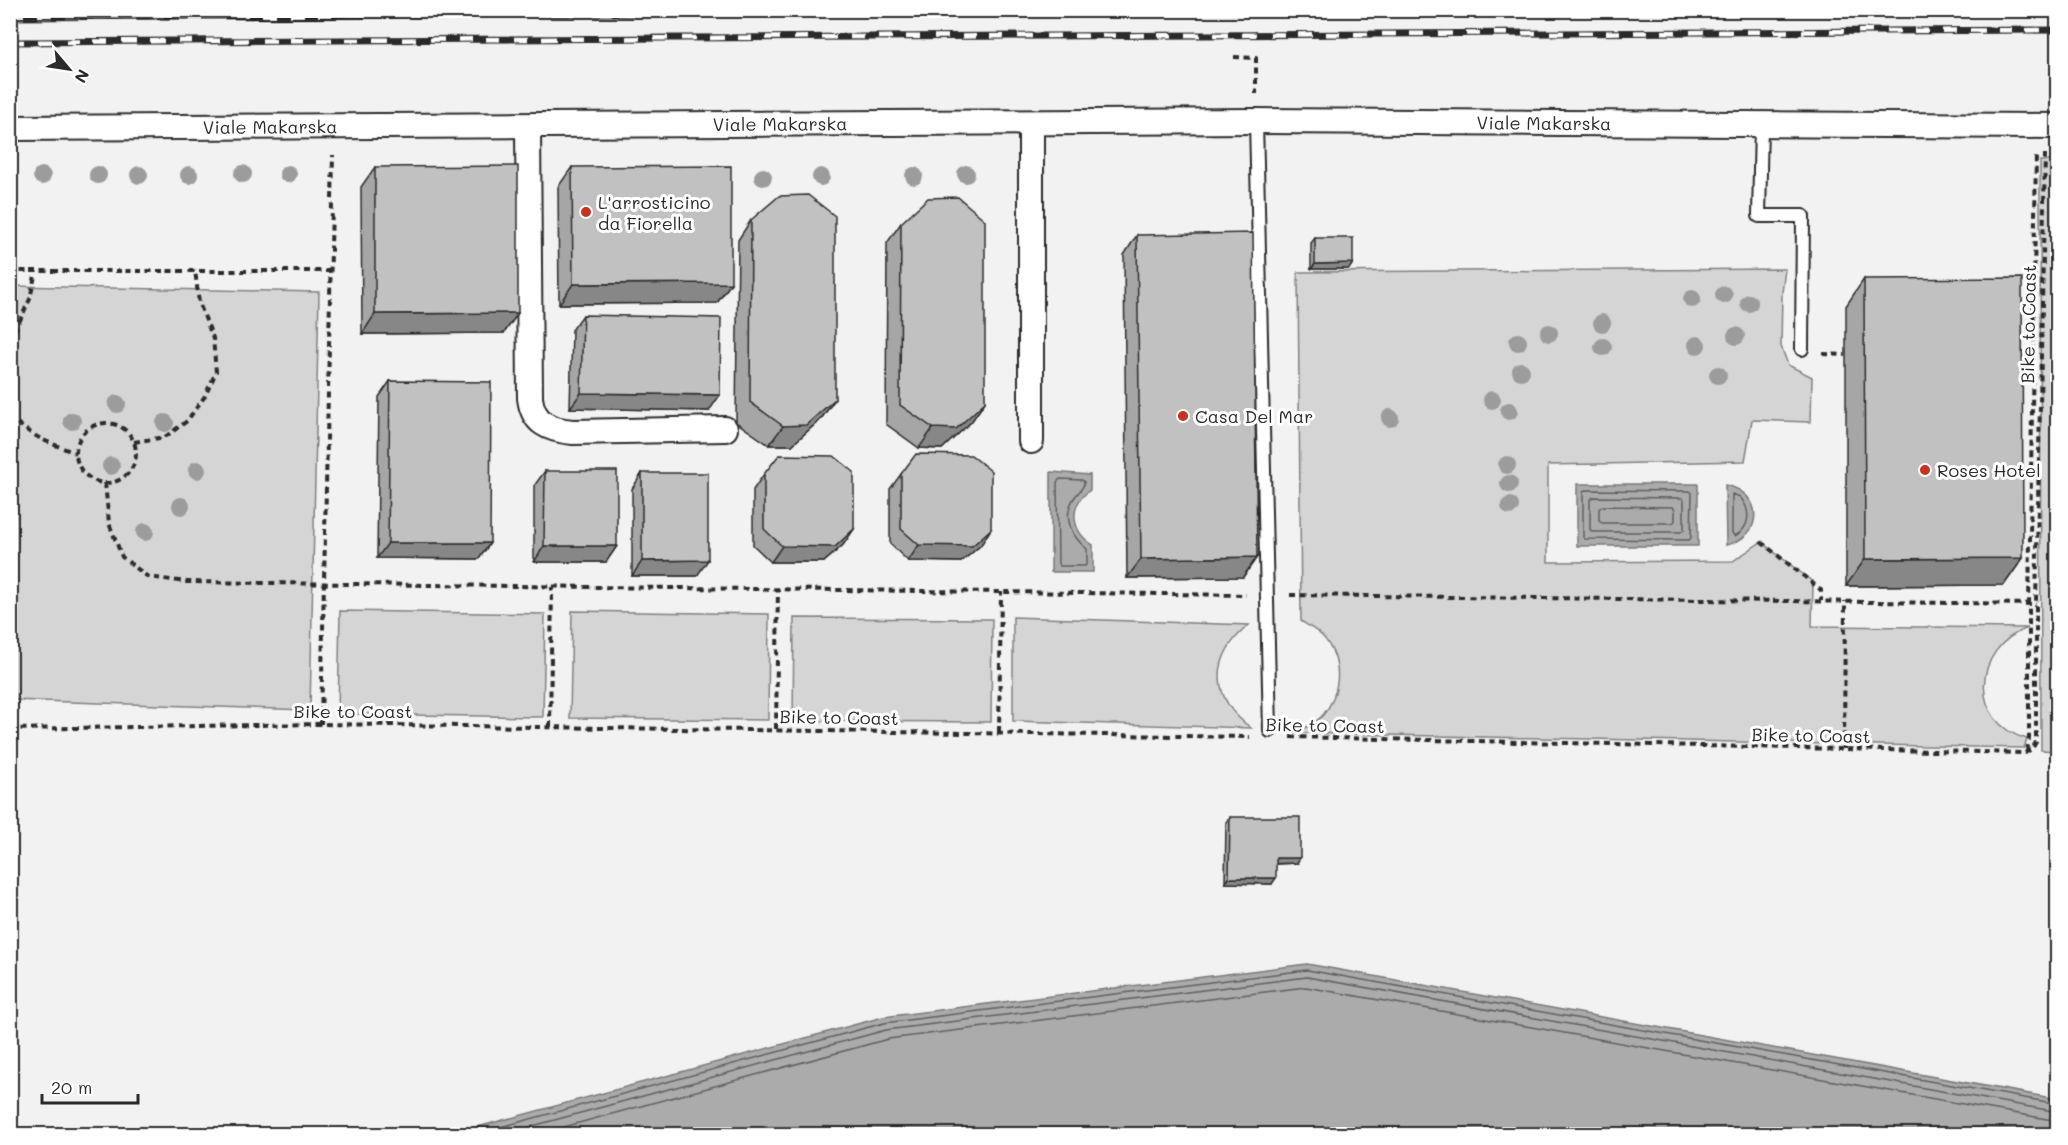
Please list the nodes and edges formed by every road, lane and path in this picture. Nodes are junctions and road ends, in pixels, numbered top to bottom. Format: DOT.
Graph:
graph roads {
  1 [pos="1233,57"];
  2 [pos="1256,121"];
  3 [pos="1031,123"];
  4 [pos="528,126"];
  5 [pos="1761,126"];
  6 [pos="334,127"];
  7 [pos="10,128"];
  8 [pos="2051,135"];
  9 [pos="2037,144"];
  10 [pos="10,270"];
  11 [pos="195,270"];
  12 [pos="36,271"];
  13 [pos="330,271"];
  14 [pos="10,340"];
  15 [pos="1802,349"];
  16 [pos="1825,355"];
  17 [pos="1845,355"];
  18 [pos="10,416"];
  19 [pos="725,429"];
  20 [pos="1031,441"];
  21 [pos="134,442"];
  22 [pos="76,453"];
  23 [pos="105,483"];
  24 [pos="1761,542"];
  25 [pos="324,585"];
  26 [pos="552,587"];
  27 [pos="778,589"];
  28 [pos="1001,592"];
  29 [pos="1266,595"];
  30 [pos="1821,601"];
  31 [pos="1845,601"];
  32 [pos="2029,604"];
  33 [pos="2036,604"];
  34 [pos="321,724"];
  35 [pos="550,727"];
  36 [pos="10,729"];
  37 [pos="776,729"];
  38 [pos="1270,731"];
  39 [pos="999,732"];
  40 [pos="1258,737"];
  41 [pos="1282,737"];
  42 [pos="1844,749"];
  43 [pos="2027,752"];
  1 -- 2 [label="path"];
  2 -- 3 [label="street, Viale Makarska"];
  2 -- 5 [label="street, Viale Makarska"];
  2 -- 29 [label="lane"];
  3 -- 4 [label="street, Viale Makarska"];
  3 -- 20 [label="street"];
  4 -- 6 [label="street, Viale Makarska"];
  4 -- 19 [label="street"];
  5 -- 8 [label="street, Viale Makarska"];
  5 -- 15 [label="lane"];
  6 -- 7 [label="street, Viale Makarska"];
  6 -- 13 [label="path"];
  8 -- 33 [label="path, Bike to Coast"];
  9 -- 32 [label="path"];
  10 -- 12 [label="path"];
  11 -- 12 [label="path"];
  11 -- 13 [label="path"];
  11 -- 21 [label="path"];
  12 -- 14 [label="path"];
  13 -- 25 [label="path"];
  16 -- 17 [label="path"];
  18 -- 22 [label="path"];
  21 -- 22 [label="path"];
  21 -- 23 [label="path"];
  22 -- 23 [label="path"];
  23 -- 25 [label="path"];
  24 -- 30 [label="path"];
  25 -- 26 [label="path"];
  25 -- 34 [label="path"];
  26 -- 27 [label="path"];
  26 -- 35 [label="path"];
  27 -- 28 [label="path"];
  27 -- 37 [label="path"];
  28 -- 29 [label="path"];
  28 -- 39 [label="path"];
  29 -- 30 [label="path"];
  29 -- 38 [label="lane"];
  30 -- 31 [label="path"];
  31 -- 32 [label="path"];
  31 -- 42 [label="path"];
  32 -- 33 [label="path"];
  32 -- 43 [label="path"];
  33 -- 43 [label="path, Bike to Coast"];
  34 -- 35 [label="path, Bike to Coast"];
  34 -- 36 [label="path, Bike to Coast"];
  35 -- 37 [label="path, Bike to Coast"];
  37 -- 39 [label="path, Bike to Coast"];
  39 -- 40 [label="path, Bike to Coast"];
  41 -- 42 [label="path, Bike to Coast"];
  42 -- 43 [label="path, Bike to Coast"];
}
